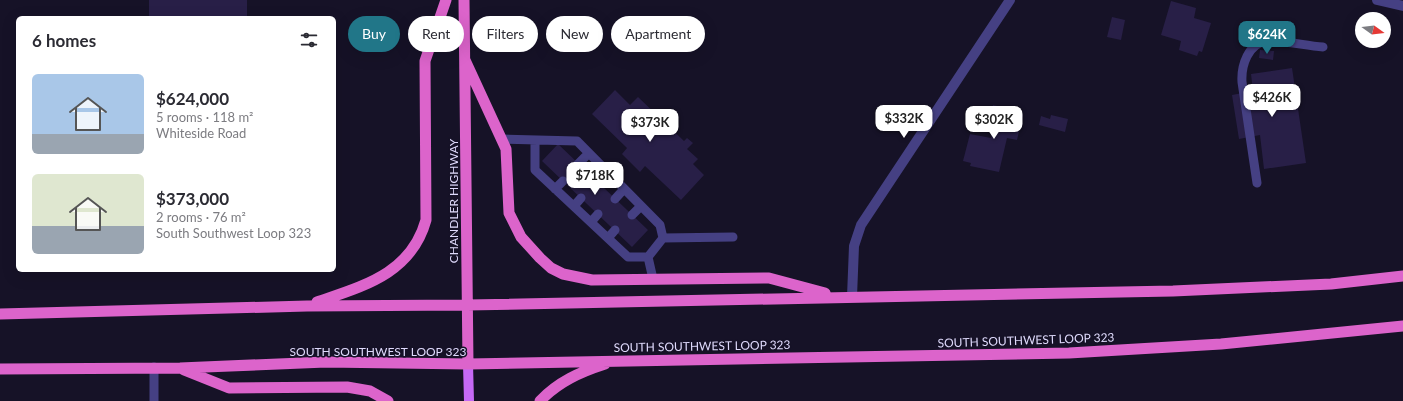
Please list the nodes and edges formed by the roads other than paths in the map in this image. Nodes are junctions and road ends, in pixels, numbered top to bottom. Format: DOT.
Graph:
graph roads {
  1 [pos="446,0"];
  2 [pos="464,0"];
  3 [pos="1010,0"];
  4 [pos="1377,0"];
  5 [pos="1403,6"];
  6 [pos="1323,48"];
  7 [pos="465,60"];
  8 [pos="502,139"];
  9 [pos="535,141"];
  10 [pos="589,153"];
  11 [pos="578,164"];
  12 [pos="608,172"];
  13 [pos="563,181"];
  14 [pos="598,182"];
  15 [pos="1257,183"];
  16 [pos="555,188"];
  17 [pos="624,189"];
  18 [pos="582,198"];
  19 [pos="615,199"];
  20 [pos="574,206"];
  21 [pos="641,206"];
  22 [pos="598,214"];
  23 [pos="632,215"];
  24 [pos="591,222"];
  25 [pos="615,230"];
  26 [pos="733,237"];
  27 [pos="608,238"];
  28 [pos="663,238"];
  29 [pos="648,257"];
  30 [pos="1403,276"];
  31 [pos="653,279"];
  32 [pos="837,297"];
  33 [pos="852,297"];
  34 [pos="467,305"];
  35 [pos="307,306"];
  36 [pos="0,314"];
  37 [pos="1403,326"];
  38 [pos="616,360"];
  39 [pos="468,364"];
  40 [pos="154,367"];
  41 [pos="180,368"];
  42 [pos="0,369"];
  43 [pos="154,401"];
  44 [pos="388,401"];
  45 [pos="469,401"];
  46 [pos="540,401"];
  1 -- 35 [label="highway"];
  2 -- 7 [label="highway, CHANDLER HIGHWAY"];
  3 -- 33 [label="street"];
  4 -- 5 [label="street"];
  6 -- 15 [label="lane"];
  7 -- 8 [label="highway"];
  7 -- 34 [label="highway, CHANDLER HIGHWAY"];
  8 -- 9 [label="lane"];
  8 -- 31 [label="highway"];
  9 -- 10 [label="lane"];
  9 -- 16 [label="lane"];
  10 -- 11 [label="lane"];
  10 -- 12 [label="lane"];
  12 -- 14 [label="lane"];
  12 -- 17 [label="lane"];
  13 -- 16 [label="lane"];
  16 -- 20 [label="lane"];
  17 -- 19 [label="lane"];
  17 -- 21 [label="lane"];
  18 -- 20 [label="lane"];
  20 -- 24 [label="lane"];
  21 -- 23 [label="lane"];
  21 -- 28 [label="lane"];
  22 -- 24 [label="lane"];
  24 -- 27 [label="lane"];
  25 -- 27 [label="lane"];
  26 -- 28 [label="lane"];
  27 -- 29 [label="lane"];
  28 -- 29 [label="lane"];
  29 -- 31 [label="lane"];
  30 -- 33 [label="highway"];
  31 -- 32 [label="highway"];
  32 -- 33 [label="highway"];
  32 -- 34 [label="highway"];
  34 -- 35 [label="highway"];
  34 -- 39 [label="highway, CHANDLER HIGHWAY"];
  35 -- 36 [label="highway"];
  37 -- 38 [label="highway, SOUTH SOUTHWEST LOOP 323"];
  38 -- 39 [label="highway, SOUTH SOUTHWEST LOOP 323"];
  38 -- 46 [label="highway"];
  39 -- 41 [label="highway, SOUTH SOUTHWEST LOOP 323"];
  39 -- 45 [label="main road, CHANDLER HIGHWAY"];
  40 -- 41 [label="highway, SOUTH SOUTHWEST LOOP 323"];
  40 -- 42 [label="highway, SOUTH SOUTHWEST LOOP 323"];
  40 -- 43 [label="lane"];
  41 -- 44 [label="highway"];
}
